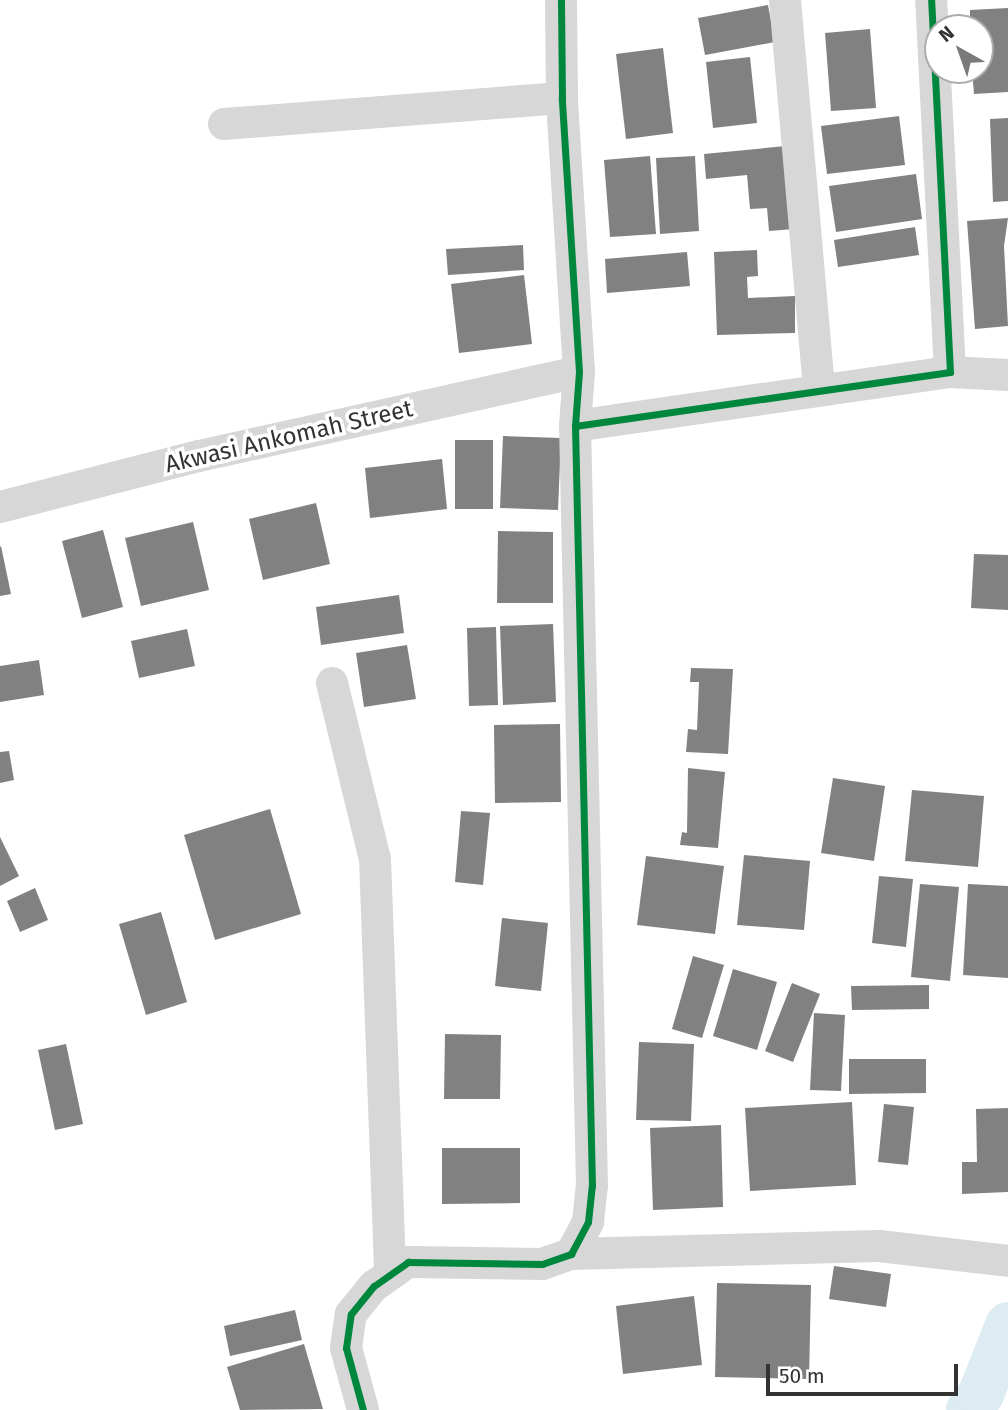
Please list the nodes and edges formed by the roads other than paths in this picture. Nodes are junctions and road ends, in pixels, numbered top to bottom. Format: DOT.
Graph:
graph roads {
  1 [pos="561,0"];
  2 [pos="785,0"];
  3 [pos="931,0"];
  4 [pos="562,98"];
  5 [pos="224,124"];
  6 [pos="579,372"];
  7 [pos="950,372"];
  8 [pos="1008,375"];
  9 [pos="819,391"];
  10 [pos="575,426"];
  11 [pos="0,507"];
  12 [pos="332,683"];
  13 [pos="572,1254"];
  14 [pos="1008,1261"];
  15 [pos="390,1273"];
  16 [pos="363,1410"];
  1 -- 4 [label="street"];
  2 -- 9 [label="street"];
  3 -- 7 [label="street"];
  4 -- 5 [label="street"];
  4 -- 6 [label="street"];
  6 -- 10 [label="street"];
  6 -- 11 [label="street, Akwasi Ankomah Street"];
  7 -- 8 [label="street"];
  7 -- 9 [label="street"];
  9 -- 10 [label="street"];
  10 -- 13 [label="street"];
  12 -- 15 [label="street"];
  13 -- 14 [label="street"];
  13 -- 15 [label="street"];
  15 -- 16 [label="street"];
}
